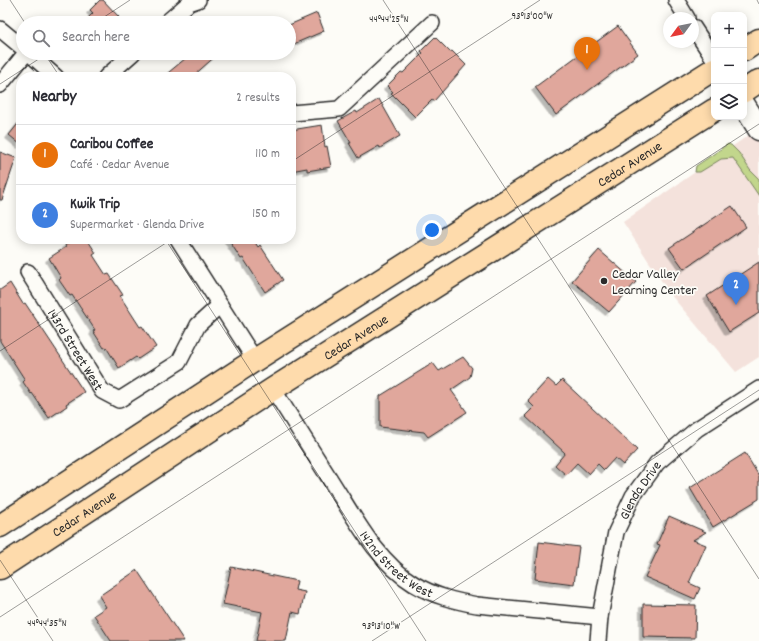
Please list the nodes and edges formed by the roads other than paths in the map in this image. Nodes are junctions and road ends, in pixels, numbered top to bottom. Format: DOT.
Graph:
graph roads {
  1 [pos="198,0"];
  2 [pos="676,0"];
  3 [pos="683,12"];
  4 [pos="174,16"];
  5 [pos="432,24"];
  6 [pos="0,29"];
  7 [pos="699,36"];
  8 [pos="759,40"];
  9 [pos="16,42"];
  10 [pos="747,48"];
  11 [pos="711,54"];
  12 [pos="20,60"];
  13 [pos="37,60"];
  14 [pos="125,60"];
  15 [pos="711,71"];
  16 [pos="50,72"];
  17 [pos="112,72"];
  18 [pos="759,81"];
  19 [pos="0,85"];
  20 [pos="747,89"];
  21 [pos="747,110"];
  22 [pos="711,112"];
  23 [pos="296,113"];
  24 [pos="759,129"];
  25 [pos="181,244"];
  26 [pos="28,272"];
  27 [pos="220,305"];
  28 [pos="255,360"];
  29 [pos="273,389"];
  30 [pos="759,389"];
  31 [pos="0,526"];
  32 [pos="0,568"];
  33 [pos="600,617"];
  34 [pos="598,641"];
  1 -- 4 [label="street"];
  2 -- 3 [label="street"];
  5 -- 23 [label="street"];
  6 -- 9 [label="street"];
  7 -- 11 [label="street"];
  8 -- 10 [label="highway"];
  12 -- 19 [label="street"];
  13 -- 16 [label="street"];
  14 -- 17 [label="street"];
  15 -- 28 [label="highway"];
  18 -- 20 [label="highway"];
  21 -- 24 [label="street"];
  22 -- 29 [label="highway, Cedar Avenue"];
  25 -- 27 [label="street"];
  26 -- 27 [label="street, 143rd Street West"];
  27 -- 28 [label="street"];
  28 -- 31 [label="highway"];
  29 -- 32 [label="highway, Cedar Avenue"];
  29 -- 33 [label="street, 142nd Street West"];
  30 -- 33 [label="street, Glenda Drive"];
  33 -- 34 [label="street, Glenda Drive"];
}
